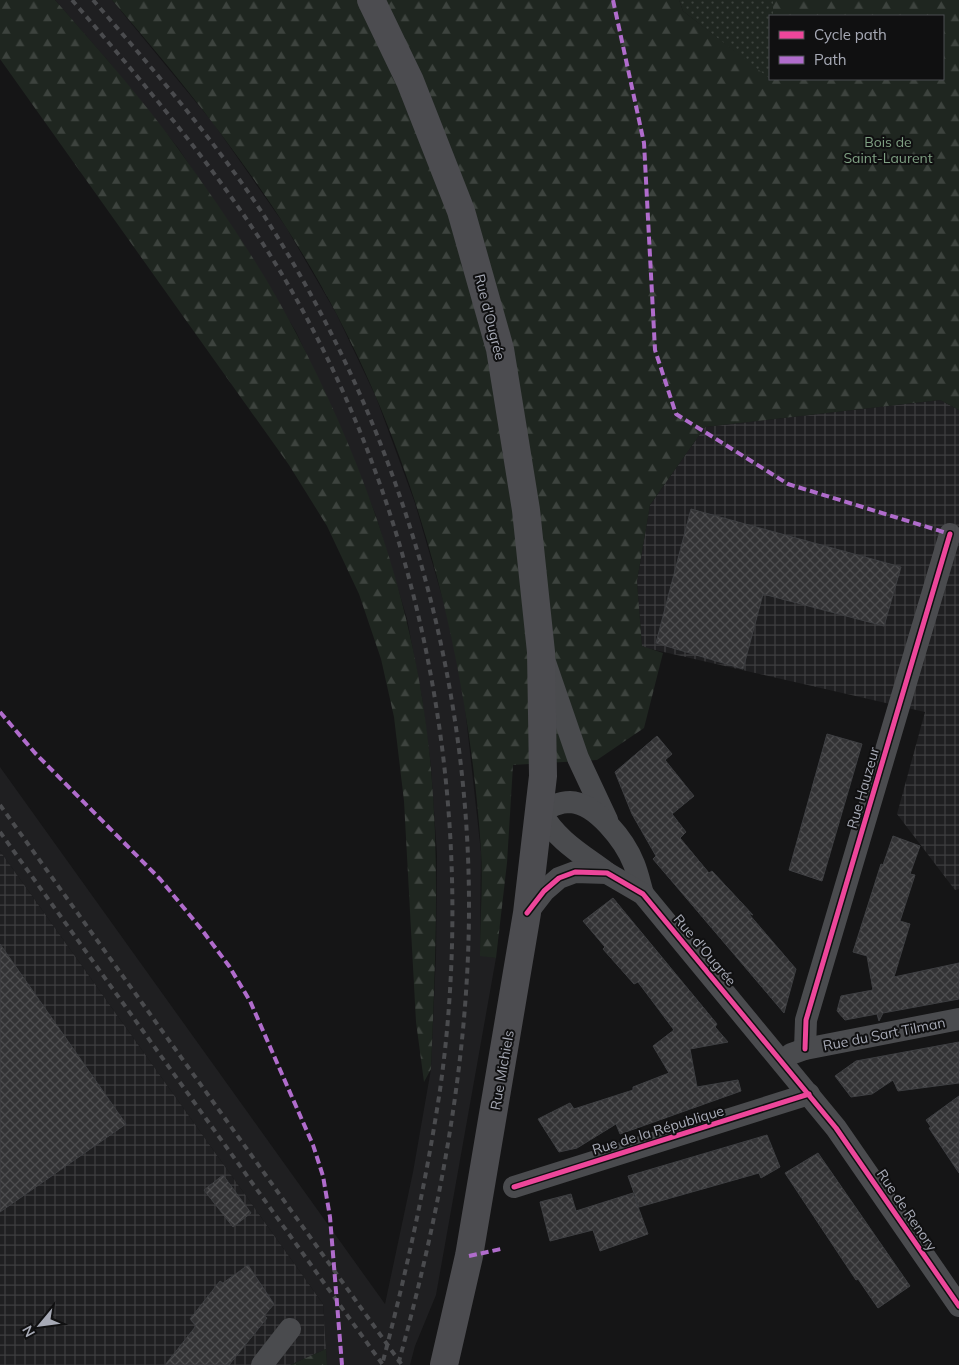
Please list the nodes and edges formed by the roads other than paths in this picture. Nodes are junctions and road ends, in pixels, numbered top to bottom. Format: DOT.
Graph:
graph roads {
  1 [pos="371,0"];
  2 [pos="950,534"];
  3 [pos="541,652"];
  4 [pos="541,812"];
  5 [pos="614,832"];
  6 [pos="607,873"];
  7 [pos="643,894"];
  8 [pos="527,913"];
  9 [pos="959,1019"];
  10 [pos="805,1049"];
  11 [pos="780,1058"];
  12 [pos="809,1094"];
  13 [pos="836,1128"];
  14 [pos="514,1187"];
  15 [pos="959,1306"];
  16 [pos="290,1330"];
  17 [pos="262,1365"];
  18 [pos="444,1365"];
  1 -- 3 [label="main road, Rue d'Ougrée"];
  2 -- 10 [label="street, Rue Hauzeur"];
  3 -- 4 [label="main road, Rue d'Ougrée"];
  3 -- 5 [label="street, Rue d'Ougrée"];
  4 -- 5 [label="street, Rue d'Ougrée"];
  4 -- 6 [label="street, Rue d'Ougrée"];
  4 -- 8 [label="main road, Rue Michiels"];
  5 -- 7 [label="street, Rue d'Ougrée"];
  6 -- 7 [label="street, Rue d'Ougrée"];
  6 -- 8 [label="street, Rue d'Ougrée"];
  7 -- 11 [label="street, Rue d'Ougrée"];
  8 -- 18 [label="main road, Rue Michiels"];
  9 -- 10 [label="street, Rue du Sart Tilman"];
  10 -- 11 [label="street, Rue du Sart Tilman"];
  11 -- 12 [label="street, Rue d'Ougrée"];
  12 -- 13 [label="street, Rue d'Ougrée"];
  12 -- 14 [label="street, Rue de la République"];
  13 -- 15 [label="street, Rue de Renory"];
  16 -- 17 [label="street"];
}
